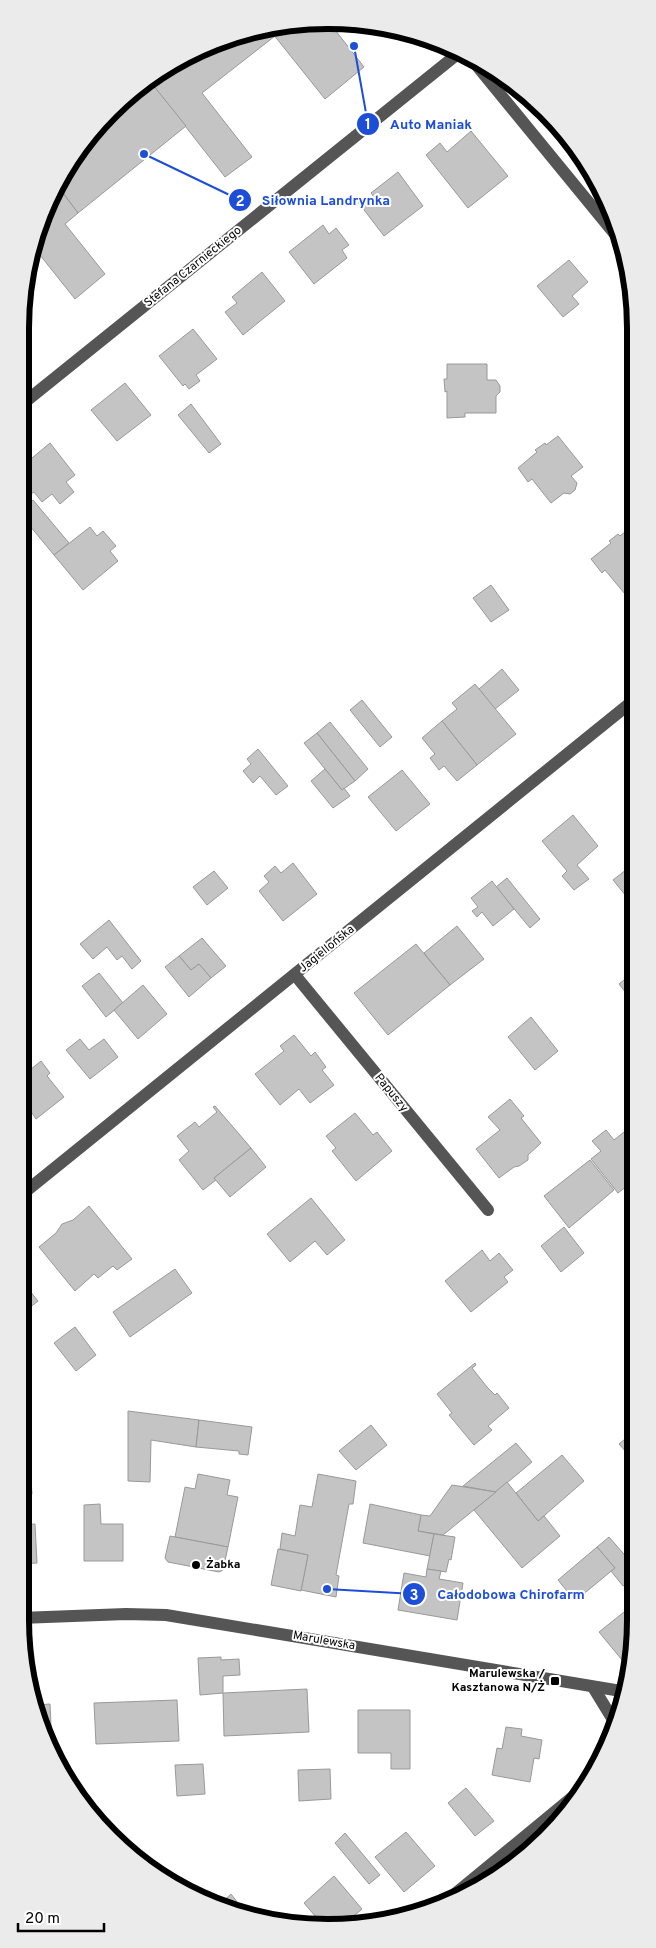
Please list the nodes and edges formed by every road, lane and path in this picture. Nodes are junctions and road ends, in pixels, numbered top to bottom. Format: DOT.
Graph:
graph roads {
  1 [pos="454,57"];
  2 [pos="479,70"];
  3 [pos="609,227"];
  4 [pos="29,399"];
  5 [pos="627,706"];
  6 [pos="295,975"];
  7 [pos="29,1189"];
  8 [pos="488,1210"];
  9 [pos="29,1618"];
  10 [pos="593,1687"];
  11 [pos="618,1691"];
  12 [pos="611,1716"];
  13 [pos="562,1806"];
  14 [pos="465,1885"];
  1 -- 4 [label="street, Stefana Czarnieckiego"];
  2 -- 3 [label="street"];
  5 -- 6 [label="street, Jagiellońska"];
  6 -- 7 [label="street, Jagiellońska"];
  6 -- 8 [label="street, Papuszy"];
  9 -- 10 [label="street, Marulewska"];
  10 -- 11 [label="street, Marulewska"];
  10 -- 12 [label="street"];
  13 -- 14 [label="street"];
}
